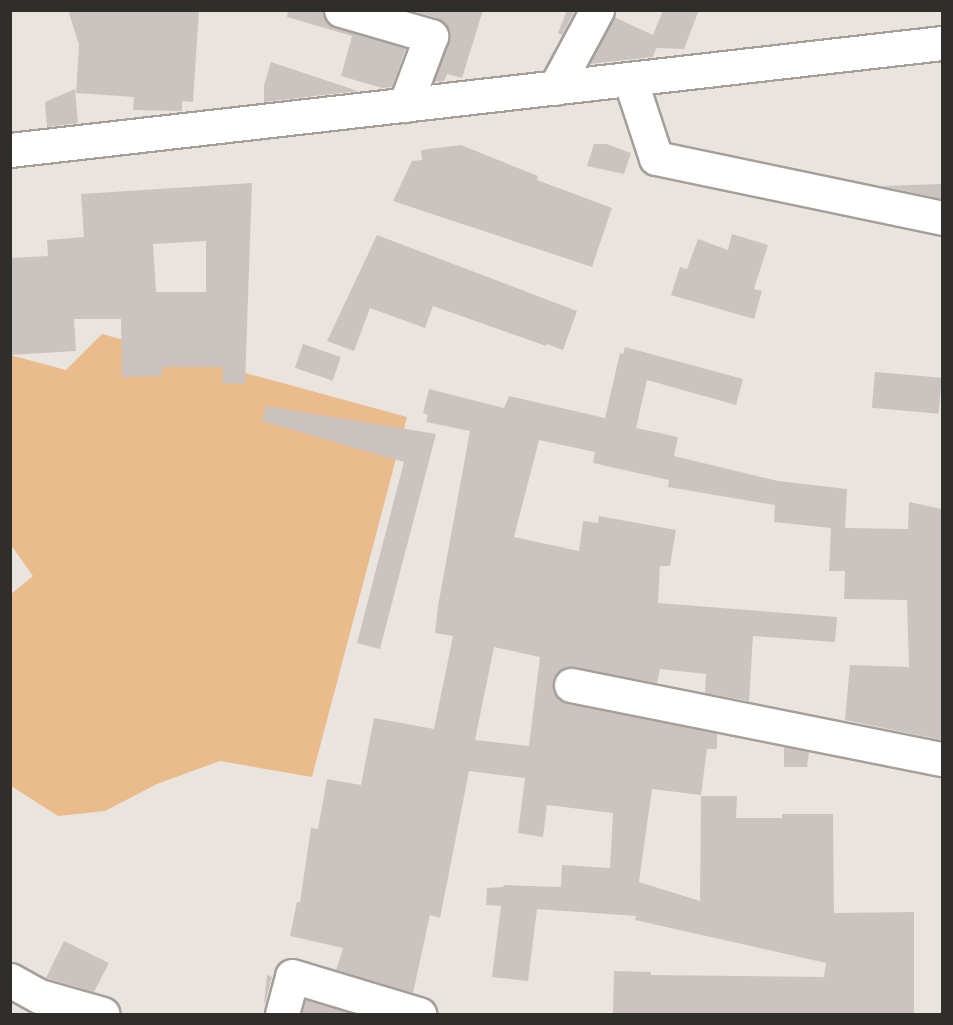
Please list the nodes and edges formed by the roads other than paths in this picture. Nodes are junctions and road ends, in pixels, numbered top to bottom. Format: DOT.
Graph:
graph roads {
  1 [pos="341,10"];
  2 [pos="597,10"];
  3 [pos="942,43"];
  4 [pos="630,79"];
  5 [pos="555,87"];
  6 [pos="405,105"];
  7 [pos="10,150"];
  8 [pos="942,218"];
  9 [pos="571,685"];
  10 [pos="942,759"];
  11 [pos="10,980"];
  12 [pos="104,1014"];
  13 [pos="282,1014"];
  14 [pos="419,1014"];
  1 -- 6 [label="street"];
  2 -- 5 [label="street"];
  3 -- 4 [label="street"];
  4 -- 5 [label="street"];
  4 -- 8 [label="street"];
  5 -- 6 [label="street"];
  6 -- 7 [label="street"];
  9 -- 10 [label="street"];
  11 -- 12 [label="street"];
  13 -- 14 [label="street"];
}
